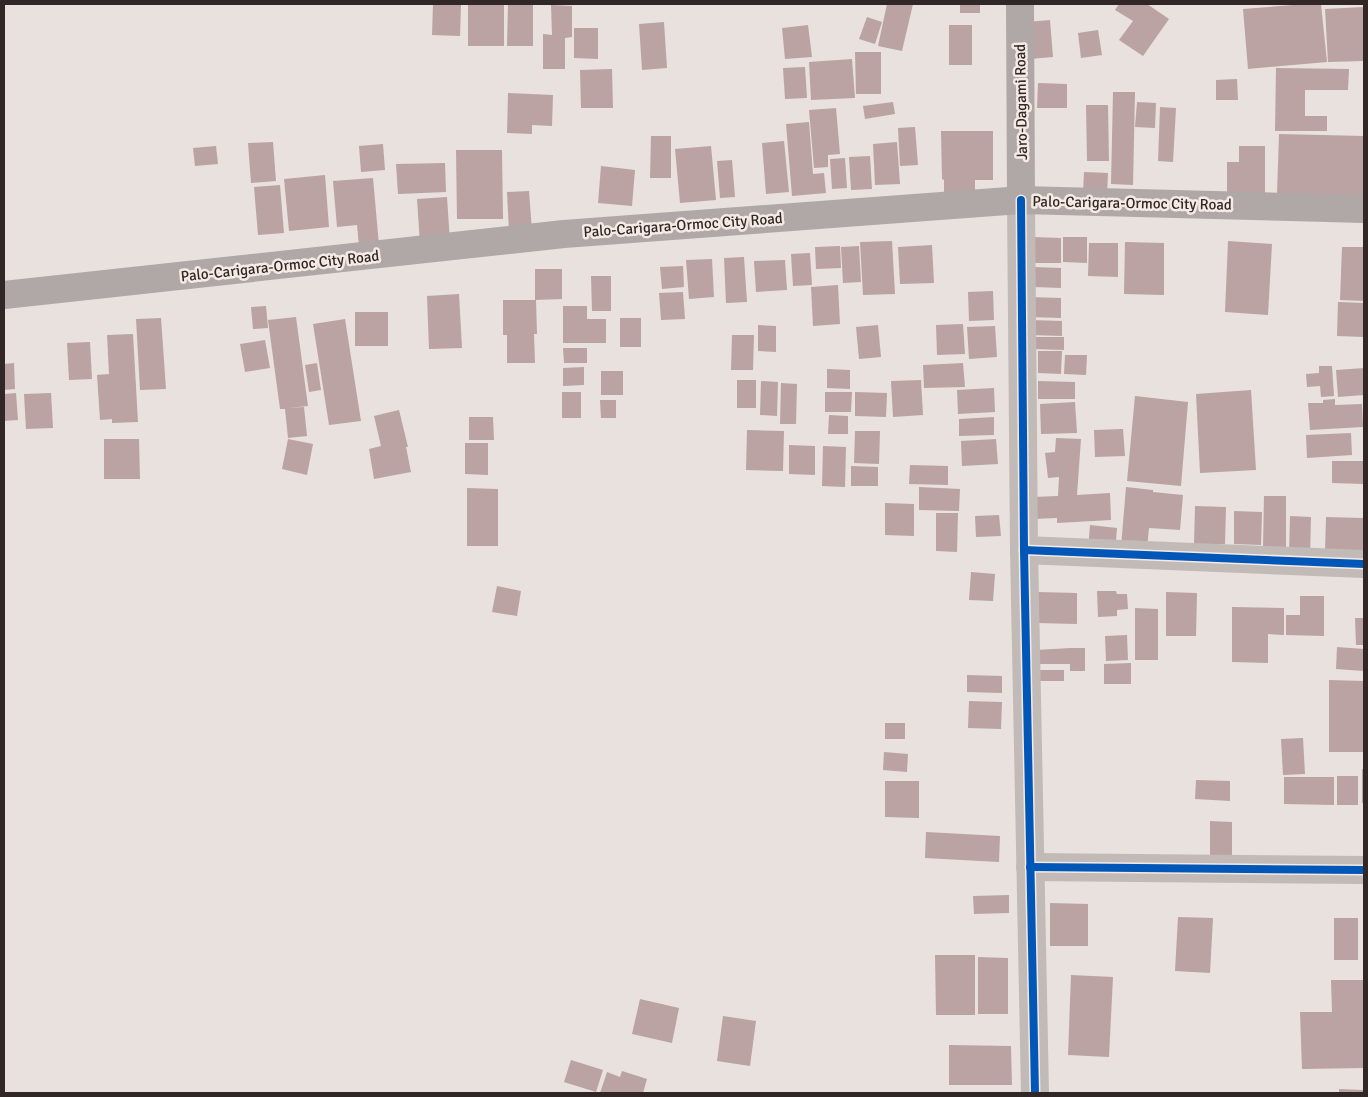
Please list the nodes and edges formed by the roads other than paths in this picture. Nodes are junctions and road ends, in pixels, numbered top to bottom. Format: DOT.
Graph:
graph roads {
  1 [pos="1020,4"];
  2 [pos="1022,200"];
  3 [pos="1364,209"];
  4 [pos="4,295"];
  5 [pos="1024,550"];
  6 [pos="1364,564"];
  7 [pos="1030,867"];
  8 [pos="1364,870"];
  9 [pos="1035,1093"];
  1 -- 2 [label="main road, Jaro-Dagami Road"];
  2 -- 3 [label="main road, Palo-Carigara-Ormoc City Road"];
  2 -- 4 [label="main road, Palo-Carigara-Ormoc City Road"];
  2 -- 5 [label="street"];
  5 -- 6 [label="street"];
  5 -- 7 [label="street"];
  7 -- 8 [label="street"];
  7 -- 9 [label="street"];
}
